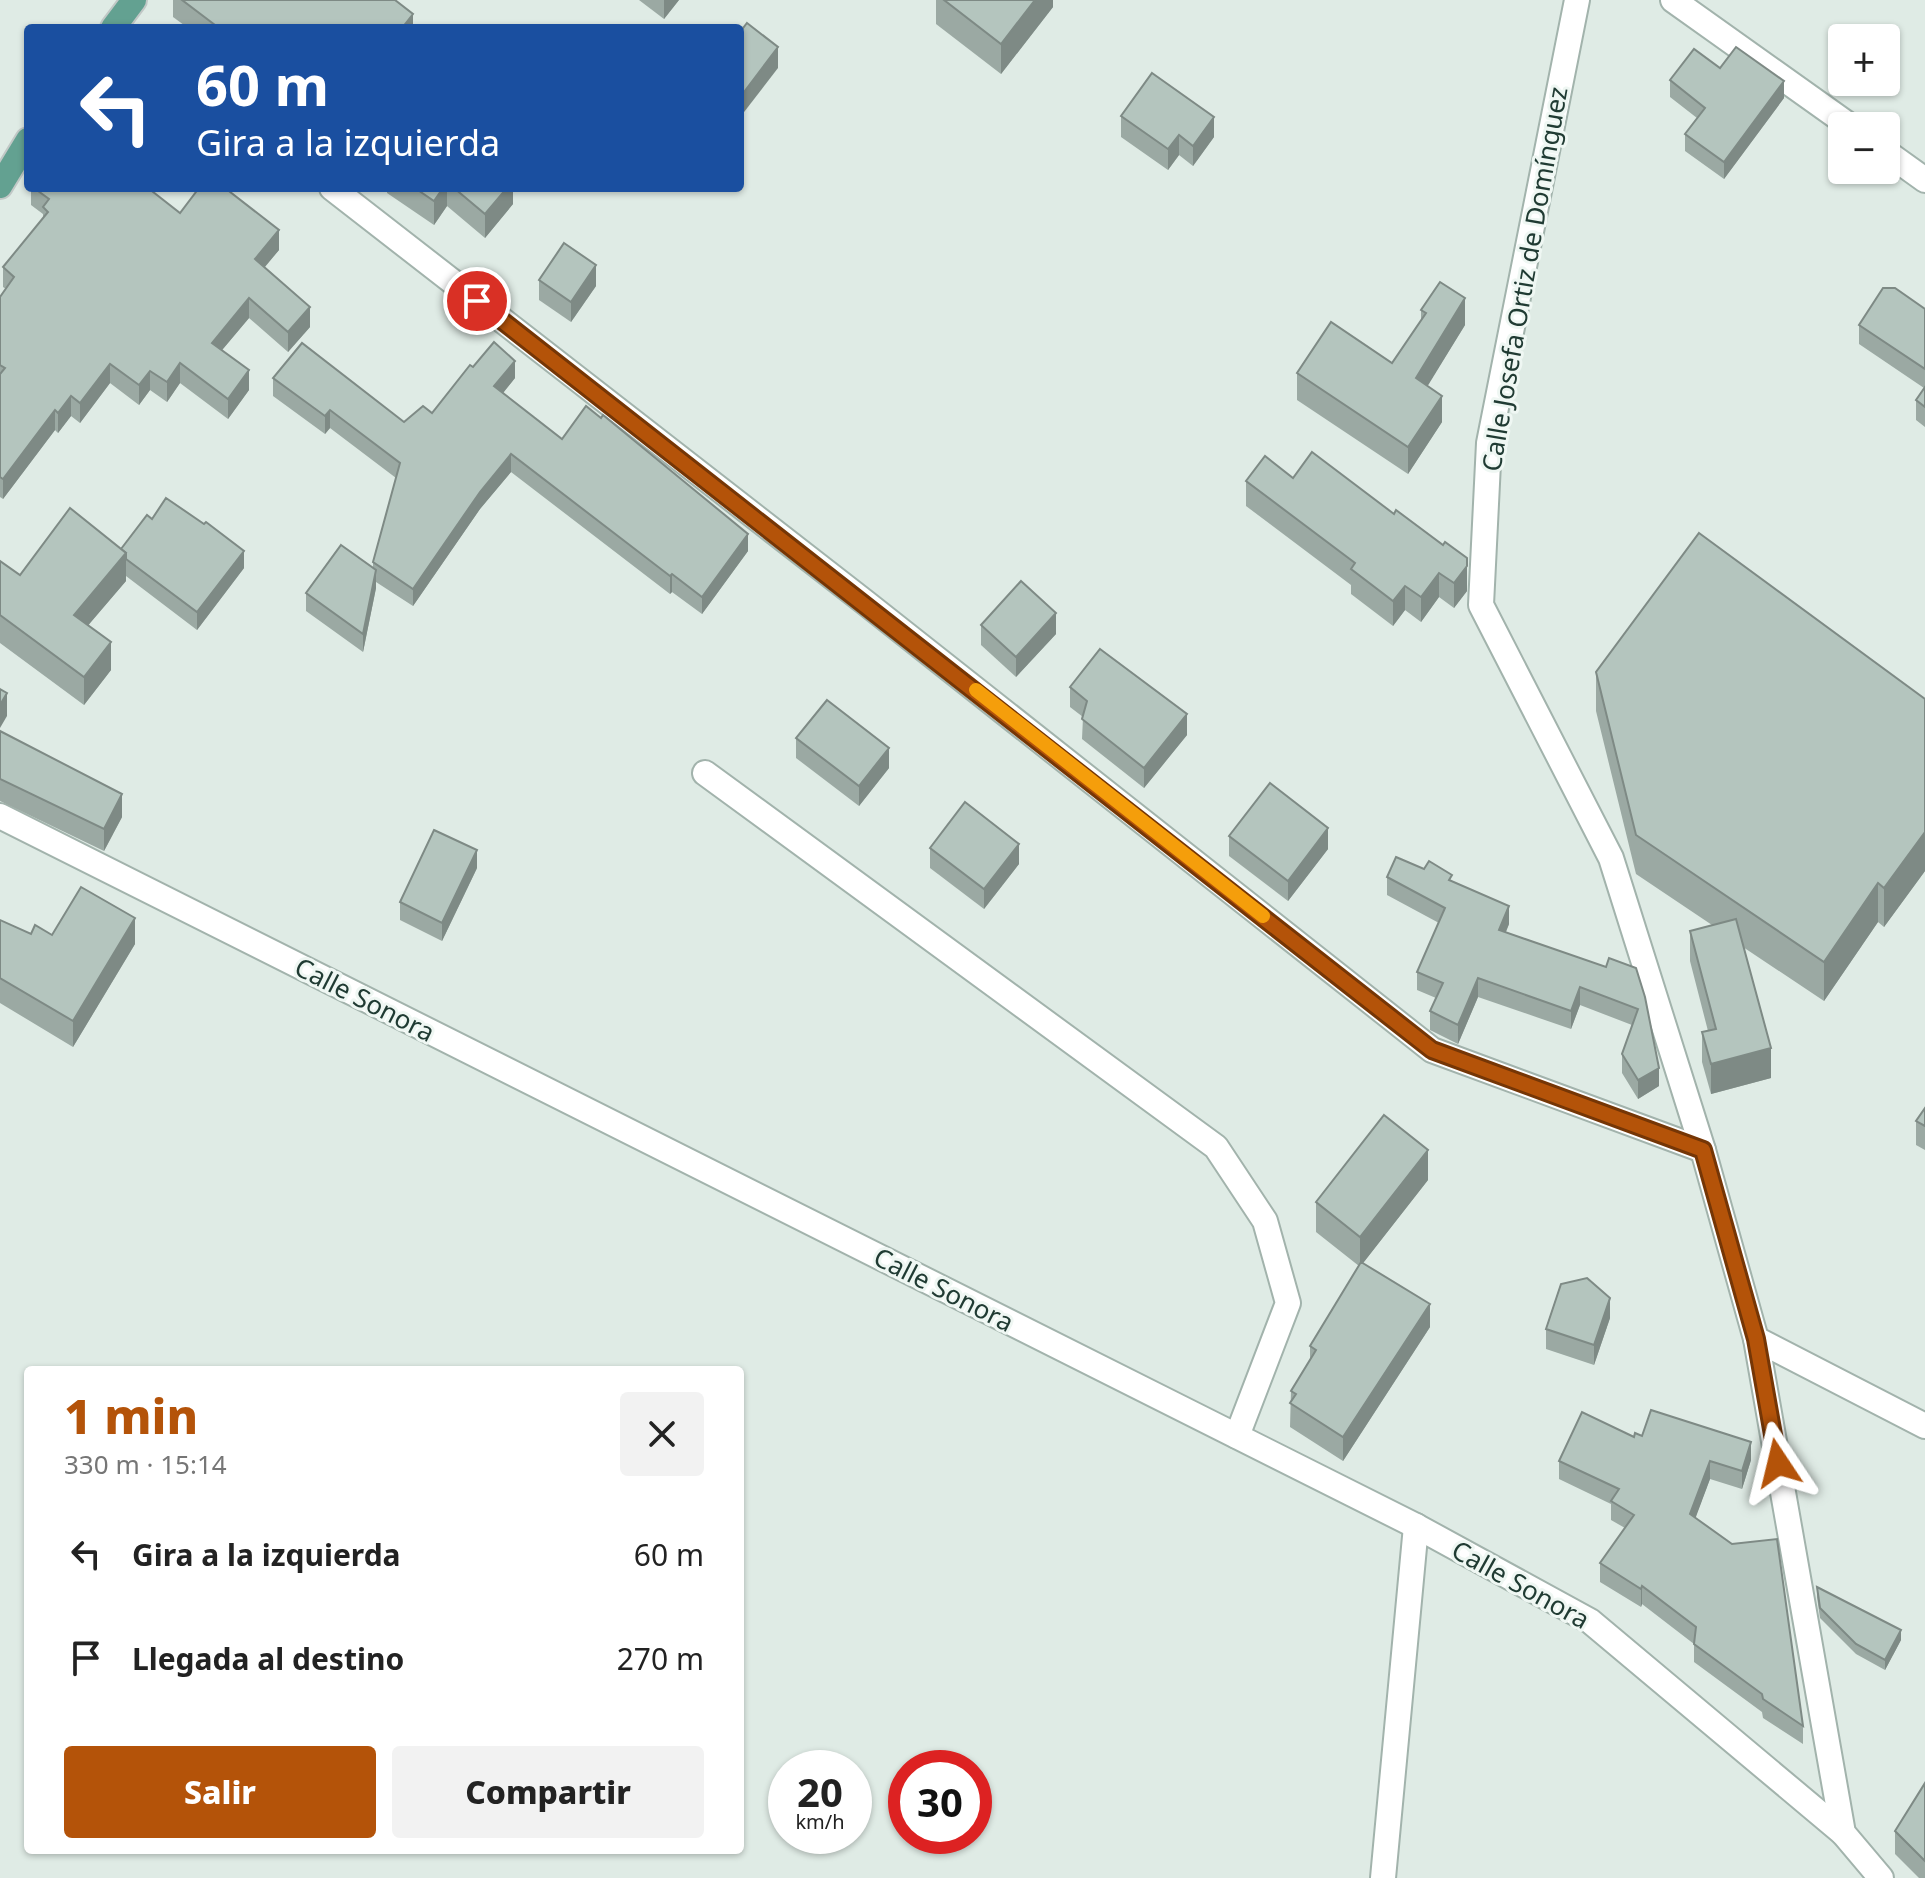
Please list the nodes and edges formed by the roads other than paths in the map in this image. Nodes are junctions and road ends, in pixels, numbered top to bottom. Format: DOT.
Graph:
graph roads {
  1 [pos="134,0"];
  2 [pos="1577,0"];
  3 [pos="1673,0"];
  4 [pos="120,24"];
  5 [pos="1830,112"];
  6 [pos="24,147"];
  7 [pos="1900,162"];
  8 [pos="1925,180"];
  9 [pos="0,186"];
  10 [pos="337,192"];
  11 [pos="705,773"];
  12 [pos="0,816"];
  13 [pos="1703,1150"];
  14 [pos="1756,1339"];
  15 [pos="1925,1426"];
  16 [pos="1237,1436"];
  17 [pos="1416,1526"];
  18 [pos="1843,1833"];
  19 [pos="1383,1878"];
  20 [pos="1881,1878"];
  1 -- 4 [label="main road"];
  2 -- 13 [label="street, Calle Josefa Ortiz de Domínguez"];
  3 -- 5 [label="street"];
  6 -- 9 [label="main road"];
  7 -- 8 [label="street"];
  10 -- 13 [label="street"];
  11 -- 16 [label="street"];
  12 -- 16 [label="street, Calle Sonora"];
  13 -- 14 [label="street, Calle Josefa Ortiz de Domínguez"];
  14 -- 15 [label="street"];
  14 -- 18 [label="street, Calle Josefa Ortiz de Domínguez"];
  16 -- 17 [label="street, Calle Sonora"];
  17 -- 18 [label="street, Calle Sonora"];
  17 -- 19 [label="street"];
  18 -- 20 [label="street"];
}
